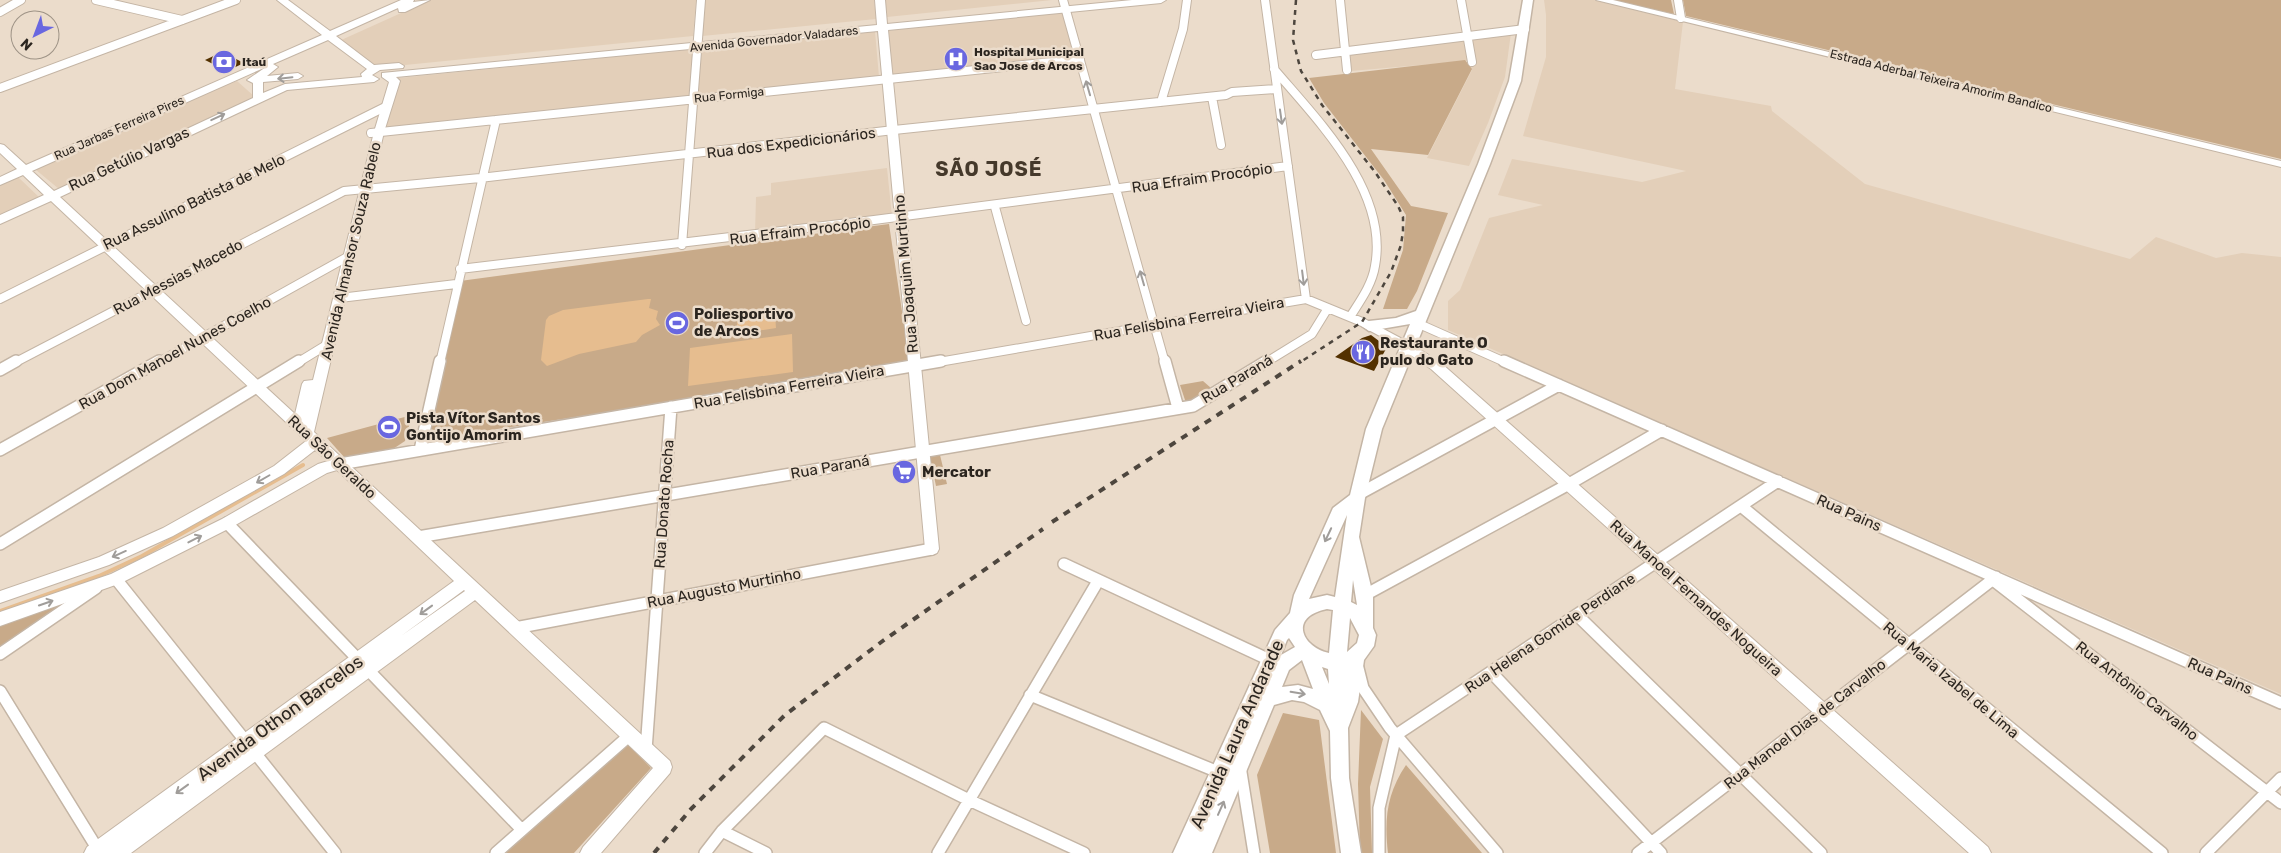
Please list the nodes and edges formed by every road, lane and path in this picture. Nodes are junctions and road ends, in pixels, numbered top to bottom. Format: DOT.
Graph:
graph roads {
  1 [pos="21,0"];
  2 [pos="96,0"];
  3 [pos="236,0"];
  4 [pos="282,0"];
  5 [pos="409,0"];
  6 [pos="424,0"];
  7 [pos="701,0"];
  8 [pos="880,0"];
  9 [pos="1089,0"];
  10 [pos="1161,0"];
  11 [pos="1187,0"];
  12 [pos="1265,0"];
  13 [pos="1340,0"];
  14 [pos="1461,0"];
  15 [pos="1528,0"];
  16 [pos="1601,0"];
  17 [pos="1678,0"];
  18 [pos="1064,4"];
  19 [pos="0,12"];
  20 [pos="1681,18"];
  21 [pos="183,20"];
  22 [pos="882,24"];
  23 [pos="1525,29"];
  24 [pos="1467,37"];
  25 [pos="331,38"];
  26 [pos="698,42"];
  27 [pos="1345,52"];
  28 [pos="1316,55"];
  29 [pos="1080,59"];
  30 [pos="1472,62"];
  31 [pos="1274,69"];
  32 [pos="1347,70"];
  33 [pos="370,72"];
  34 [pos="385,74"];
  35 [pos="235,76"];
  36 [pos="888,79"];
  37 [pos="258,81"];
  38 [pos="0,88"];
  39 [pos="1277,93"];
  40 [pos="1212,97"];
  41 [pos="258,98"];
  42 [pos="694,99"];
  43 [pos="1300,101"];
  44 [pos="1161,102"];
  45 [pos="387,106"];
  46 [pos="1094,110"];
  47 [pos="376,112"];
  48 [pos="496,120"];
  49 [pos="894,130"];
  50 [pos="375,133"];
  51 [pos="1221,145"];
  52 [pos="0,147"];
  53 [pos="689,155"];
  54 [pos="2281,164"];
  55 [pos="1288,166"];
  56 [pos="25,170"];
  57 [pos="480,178"];
  58 [pos="0,181"];
  59 [pos="362,190"];
  60 [pos="1116,190"];
  61 [pos="53,195"];
  62 [pos="995,206"];
  63 [pos="901,218"];
  64 [pos="0,220"];
  65 [pos="682,245"];
  66 [pos="106,246"];
  67 [pos="344,259"];
  68 [pos="460,269"];
  69 [pos="456,284"];
  70 [pos="153,290"];
  71 [pos="340,298"];
  72 [pos="0,299"];
  73 [pos="1306,299"];
  74 [pos="1328,308"];
  75 [pos="1350,317"];
  76 [pos="1419,318"];
  77 [pos="1026,321"];
  78 [pos="1155,325"];
  79 [pos="1369,326"];
  80 [pos="204,337"];
  81 [pos="328,344"];
  82 [pos="1408,346"];
  83 [pos="317,352"];
  84 [pos="915,366"];
  85 [pos="0,370"];
  86 [pos="1559,385"];
  87 [pos="258,388"];
  88 [pos="671,408"];
  89 [pos="1178,408"];
  90 [pos="1496,419"];
  91 [pos="1662,430"];
  92 [pos="307,433"];
  93 [pos="0,450"];
  94 [pos="420,450"];
  95 [pos="923,451"];
  96 [pos="289,463"];
  97 [pos="340,464"];
  98 [pos="301,480"];
  99 [pos="1778,482"];
  100 [pos="1569,484"];
  101 [pos="664,495"];
  102 [pos="1358,496"];
  103 [pos="1741,506"];
  104 [pos="226,523"];
  105 [pos="1350,532"];
  106 [pos="418,537"];
  107 [pos="0,544"];
  108 [pos="932,549"];
  109 [pos="1656,562"];
  110 [pos="1064,564"];
  111 [pos="1994,579"];
  112 [pos="110,581"];
  113 [pos="1098,581"];
  114 [pos="470,586"];
  115 [pos="1365,595"];
  116 [pos="0,597"];
  117 [pos="657,601"];
  118 [pos="1342,604"];
  119 [pos="1296,615"];
  120 [pos="1577,615"];
  121 [pos="0,619"];
  122 [pos="1366,627"];
  123 [pos="515,628"];
  124 [pos="1909,644"];
  125 [pos="1308,653"];
  126 [pos="0,654"];
  127 [pos="1356,657"];
  128 [pos="1276,662"];
  129 [pos="1338,663"];
  130 [pos="363,664"];
  131 [pos="1491,672"];
  132 [pos="0,691"];
  133 [pos="1030,695"];
  134 [pos="1268,699"];
  135 [pos="2281,703"];
  136 [pos="1327,704"];
  137 [pos="1823,711"];
  138 [pos="1338,733"];
  139 [pos="630,735"];
  140 [pos="1396,735"];
  141 [pos="251,748"];
  142 [pos="646,750"];
  143 [pos="1231,772"];
  144 [pos="1740,774"];
  145 [pos="2281,778"];
  146 [pos="2267,792"];
  147 [pos="969,800"];
  148 [pos="2281,802"];
  149 [pos="522,830"];
  150 [pos="722,831"];
  151 [pos="1651,843"];
  152 [pos="97,852"];
  153 [pos="116,853"];
  154 [pos="335,853"];
  155 [pos="496,853"];
  156 [pos="589,853"];
  157 [pos="705,853"];
  158 [pos="766,853"];
  159 [pos="938,853"];
  160 [pos="1084,853"];
  161 [pos="1183,853"];
  162 [pos="1202,853"];
  163 [pos="1254,853"];
  164 [pos="1351,853"];
  165 [pos="1379,853"];
  166 [pos="1497,853"];
  167 [pos="1638,853"];
  168 [pos="1661,853"];
  169 [pos="1821,853"];
  170 [pos="1982,853"];
  171 [pos="2162,853"];
  172 [pos="2206,853"];
  1 -- 19 [label="street"];
  2 -- 21 [label="street"];
  3 -- 21 [label="street"];
  4 -- 25 [label="street"];
  5 -- 25 [label="street"];
  6 -- 25 [label="street"];
  7 -- 26 [label="street"];
  8 -- 22 [label="street, Rua Joaquim Murtinho"];
  9 -- 18 [label="street, Avenida Governador Valadares"];
  10 -- 18 [label="street, Avenida Governador Valadares"];
  11 -- 44 [label="street"];
  12 -- 31 [label="street"];
  13 -- 27 [label="street"];
  14 -- 24 [label="street"];
  15 -- 23 [label="main road"];
  16 -- 20 [label="street, Estrada Aderbal Teixeira Amorim Bandico"];
  17 -- 20 [label="street"];
  18 -- 22 [label="street, Avenida Governador Valadares"];
  18 -- 29 [label="street"];
  20 -- 54 [label="street, Estrada Aderbal Teixeira Amorim Bandico"];
  21 -- 38 [label="street"];
  22 -- 26 [label="street, Avenida Governador Valadares"];
  22 -- 36 [label="street, Rua Joaquim Murtinho"];
  23 -- 24 [label="street"];
  23 -- 76 [label="main road"];
  24 -- 27 [label="street"];
  24 -- 30 [label="street"];
  25 -- 33 [label="street"];
  25 -- 35 [label="street, Rua Jarbas Ferreira Pires"];
  25 -- 37 [label="street"];
  26 -- 34 [label="street, Avenida Governador Valadares"];
  26 -- 42 [label="street"];
  27 -- 28 [label="street"];
  27 -- 32 [label="street"];
  29 -- 36 [label="street, Rua Formiga"];
  46 -- 29 [label="street, one-way"];
  31 -- 39 [label="street"];
  31 -- 43 [label="street"];
  33 -- 34 [label="street, Avenida Governador Valadares"];
  33 -- 37 [label="street, one-way"];
  33 -- 41 [label="street, Rua Getúlio Vargas"];
  34 -- 45 [label="street, Avenida Almansor Souza Rabelo"];
  34 -- 47 [label="street, Avenida Almansor Souza Rabelo"];
  35 -- 37 [label="street"];
  35 -- 56 [label="street, Rua Jarbas Ferreira Pires"];
  36 -- 42 [label="street, Rua Formiga"];
  36 -- 49 [label="street, Rua Joaquim Murtinho"];
  37 -- 41 [label="street"];
  39 -- 40 [label="street, Rua dos Expedicionários"];
  39 -- 43 [label="street"];
  39 -- 55 [label="street, one-way"];
  40 -- 44 [label="street, Rua dos Expedicionários"];
  40 -- 51 [label="street"];
  61 -- 41 [label="street, Rua Getúlio Vargas, one-way"];
  42 -- 48 [label="street, Rua Formiga"];
  42 -- 53 [label="street"];
  43 -- 75 [label="street"];
  44 -- 46 [label="street, Rua dos Expedicionários"];
  45 -- 47 [label="street, Rua Assulino Batista de Melo"];
  45 -- 50 [label="street, Avenida Almansor Souza Rabelo"];
  46 -- 49 [label="street, Rua dos Expedicionários"];
  46 -- 60 [label="street"];
  47 -- 50 [label="street, Avenida Almansor Souza Rabelo"];
  47 -- 66 [label="street, Rua Assulino Batista de Melo"];
  48 -- 50 [label="street, Rua Formiga"];
  48 -- 57 [label="street"];
  49 -- 53 [label="street, Rua dos Expedicionários"];
  49 -- 63 [label="street, Rua Joaquim Murtinho"];
  50 -- 59 [label="street, Avenida Almansor Souza Rabelo"];
  52 -- 56 [label="street, Rua São Geraldo"];
  53 -- 57 [label="street, Rua dos Expedicionários"];
  53 -- 65 [label="street"];
  55 -- 60 [label="street, Rua Efraim Procópio"];
  55 -- 73 [label="street, one-way"];
  56 -- 58 [label="street, Rua Jarbas Ferreira Pires"];
  56 -- 61 [label="street, Rua São Geraldo"];
  57 -- 59 [label="street, Rua dos Expedicionários"];
  57 -- 68 [label="street"];
  59 -- 67 [label="street, Avenida Almansor Souza Rabelo"];
  59 -- 70 [label="street, Rua Messias Macedo"];
  60 -- 62 [label="street, Rua Efraim Procópio"];
  78 -- 60 [label="street, one-way"];
  61 -- 64 [label="street, Rua Getúlio Vargas"];
  61 -- 66 [label="street, Rua São Geraldo"];
  62 -- 63 [label="street, Rua Efraim Procópio"];
  62 -- 77 [label="street"];
  63 -- 65 [label="street, Rua Efraim Procópio"];
  63 -- 84 [label="street, Rua Joaquim Murtinho"];
  65 -- 68 [label="street, Rua Efraim Procópio"];
  66 -- 70 [label="street, Rua São Geraldo"];
  66 -- 72 [label="street, Rua Assulino Batista de Melo"];
  67 -- 71 [label="street, Avenida Almansor Souza Rabelo"];
  67 -- 80 [label="street, Rua Dom Manoel Nunes Coelho"];
  67 -- 83 [label="street, Avenida Almansor Souza Rabelo"];
  68 -- 69 [label="street"];
  69 -- 71 [label="street"];
  69 -- 94 [label="street"];
  70 -- 80 [label="street, Rua São Geraldo"];
  70 -- 85 [label="street, Rua Messias Macedo"];
  71 -- 81 [label="street, Avenida Almansor Souza Rabelo"];
  73 -- 74 [label="street, Rua Felisbina Ferreira Vieira"];
  73 -- 78 [label="street, Rua Felisbina Ferreira Vieira"];
  74 -- 75 [label="street, Rua Felisbina Ferreira Vieira"];
  74 -- 89 [label="street, Rua Paraná"];
  75 -- 79 [label="street, Rua Felisbina Ferreira Vieira"];
  76 -- 79 [label="main road"];
  76 -- 82 [label="main road"];
  76 -- 86 [label="street, Rua Pains"];
  78 -- 84 [label="street, Rua Felisbina Ferreira Vieira"];
  78 -- 89 [label="street"];
  79 -- 82 [label="street, Rua Felisbina Ferreira Vieira"];
  80 -- 87 [label="street, Rua São Geraldo"];
  80 -- 93 [label="street, Rua Dom Manoel Nunes Coelho"];
  81 -- 83 [label="street"];
  81 -- 92 [label="street, Avenida Almansor Souza Rabelo"];
  82 -- 90 [label="street, Rua Manoel Fernandes Nogueira"];
  82 -- 102 [label="main road"];
  83 -- 87 [label="street"];
  83 -- 92 [label="street, Avenida Almansor Souza Rabelo"];
  84 -- 88 [label="street, Rua Felisbina Ferreira Vieira"];
  84 -- 95 [label="street, Rua Joaquim Murtinho"];
  86 -- 90 [label="street"];
  86 -- 91 [label="street, Rua Pains"];
  87 -- 92 [label="street, Rua São Geraldo"];
  87 -- 107 [label="street"];
  88 -- 94 [label="street, Rua Felisbina Ferreira Vieira"];
  88 -- 101 [label="street, Rua Donato Rocha"];
  89 -- 95 [label="street, Rua Paraná"];
  90 -- 100 [label="street, Rua Manoel Fernandes Nogueira"];
  90 -- 102 [label="street"];
  91 -- 99 [label="street, Rua Pains"];
  91 -- 100 [label="street"];
  92 -- 96 [label="street"];
  92 -- 97 [label="street, Rua São Geraldo"];
  94 -- 97 [label="street, Rua Felisbina Ferreira Vieira"];
  95 -- 101 [label="street, Rua Paraná"];
  95 -- 108 [label="street, Rua Joaquim Murtinho"];
  96 -- 98 [label="street"];
  96 -- 116 [label="street, one-way"];
  97 -- 98 [label="street"];
  97 -- 106 [label="street, Rua São Geraldo"];
  98 -- 104 [label="street"];
  99 -- 103 [label="street, Rua Helena Gomide Perdiane"];
  99 -- 111 [label="street, Rua Pains"];
  100 -- 109 [label="street, Rua Manoel Fernandes Nogueira"];
  100 -- 115 [label="street"];
  101 -- 106 [label="street, Rua Paraná"];
  101 -- 117 [label="street, Rua Donato Rocha"];
  102 -- 105 [label="main road"];
  102 -- 119 [label="main road, one-way"];
  103 -- 109 [label="street, Rua Helena Gomide Perdiane"];
  103 -- 124 [label="street, Rua Maria Izabel de Lima"];
  112 -- 104 [label="street, one-way"];
  104 -- 130 [label="street"];
  105 -- 115 [label="main road"];
  105 -- 118 [label="main road"];
  106 -- 114 [label="street, Rua São Geraldo"];
  108 -- 117 [label="street, Rua Augusto Murtinho"];
  109 -- 120 [label="street, Rua Helena Gomide Perdiane"];
  109 -- 137 [label="street, Rua Manoel Fernandes Nogueira"];
  110 -- 113 [label="street"];
  111 -- 124 [label="street, Rua Manoel Dias de Carvalho"];
  111 -- 135 [label="street, Rua Pains"];
  111 -- 146 [label="street, Rua Antônio Carvalho"];
  121 -- 112 [label="street, one-way"];
  112 -- 126 [label="street"];
  112 -- 141 [label="street"];
  113 -- 128 [label="street"];
  113 -- 133 [label="street"];
  114 -- 123 [label="street, Rua São Geraldo"];
  114 -- 130 [label="street, Avenida Othon Barcelos"];
  115 -- 122 [label="main road"];
  117 -- 123 [label="street, Rua Augusto Murtinho"];
  117 -- 142 [label="street, Rua Donato Rocha"];
  118 -- 119 [label="main road"];
  118 -- 122 [label="main road"];
  118 -- 129 [label="main road"];
  119 -- 125 [label="main road"];
  119 -- 128 [label="main road, Avenida Laura Andarade"];
  120 -- 131 [label="street, Rua Helena Gomide Perdiane"];
  120 -- 144 [label="street"];
  122 -- 127 [label="main road"];
  123 -- 139 [label="street, Rua São Geraldo"];
  124 -- 137 [label="street, Rua Manoel Dias de Carvalho"];
  124 -- 171 [label="street, Rua Maria Izabel de Lima"];
  125 -- 128 [label="main road"];
  125 -- 129 [label="main road"];
  125 -- 136 [label="main road"];
  127 -- 129 [label="main road"];
  127 -- 138 [label="main road"];
  127 -- 140 [label="street"];
  128 -- 134 [label="main road"];
  128 -- 143 [label="main road, Avenida Laura Andarade"];
  129 -- 138 [label="main road"];
  130 -- 141 [label="street, Avenida Othon Barcelos"];
  130 -- 149 [label="street"];
  131 -- 140 [label="street, Rua Helena Gomide Perdiane"];
  131 -- 151 [label="street"];
  132 -- 152 [label="street"];
  133 -- 143 [label="street"];
  133 -- 147 [label="street"];
  134 -- 136 [label="main road, one-way"];
  134 -- 143 [label="main road"];
  136 -- 138 [label="main road"];
  137 -- 144 [label="street, Rua Manoel Dias de Carvalho"];
  137 -- 170 [label="street, Rua Manoel Fernandes Nogueira"];
  138 -- 164 [label="main road"];
  139 -- 142 [label="street, Rua São Geraldo"];
  139 -- 149 [label="street"];
  140 -- 165 [label="street"];
  140 -- 166 [label="street"];
  141 -- 152 [label="street, Avenida Othon Barcelos, one-way"];
  141 -- 153 [label="street, Avenida Othon Barcelos"];
  141 -- 154 [label="street"];
  142 -- 156 [label="street, Rua São Geraldo"];
  143 -- 161 [label="main road, Avenida Laura Andarade"];
  162 -- 143 [label="main road, one-way"];
  143 -- 163 [label="street"];
  144 -- 151 [label="street, Rua Manoel Dias de Carvalho"];
  144 -- 169 [label="street"];
  145 -- 146 [label="street"];
  146 -- 148 [label="street, Rua Antônio Carvalho"];
  146 -- 172 [label="street"];
  147 -- 150 [label="street"];
  147 -- 159 [label="street"];
  147 -- 160 [label="street"];
  149 -- 155 [label="street"];
  150 -- 157 [label="street"];
  150 -- 158 [label="street"];
  151 -- 167 [label="street, Rua Manoel Dias de Carvalho"];
  151 -- 168 [label="street"];
}
